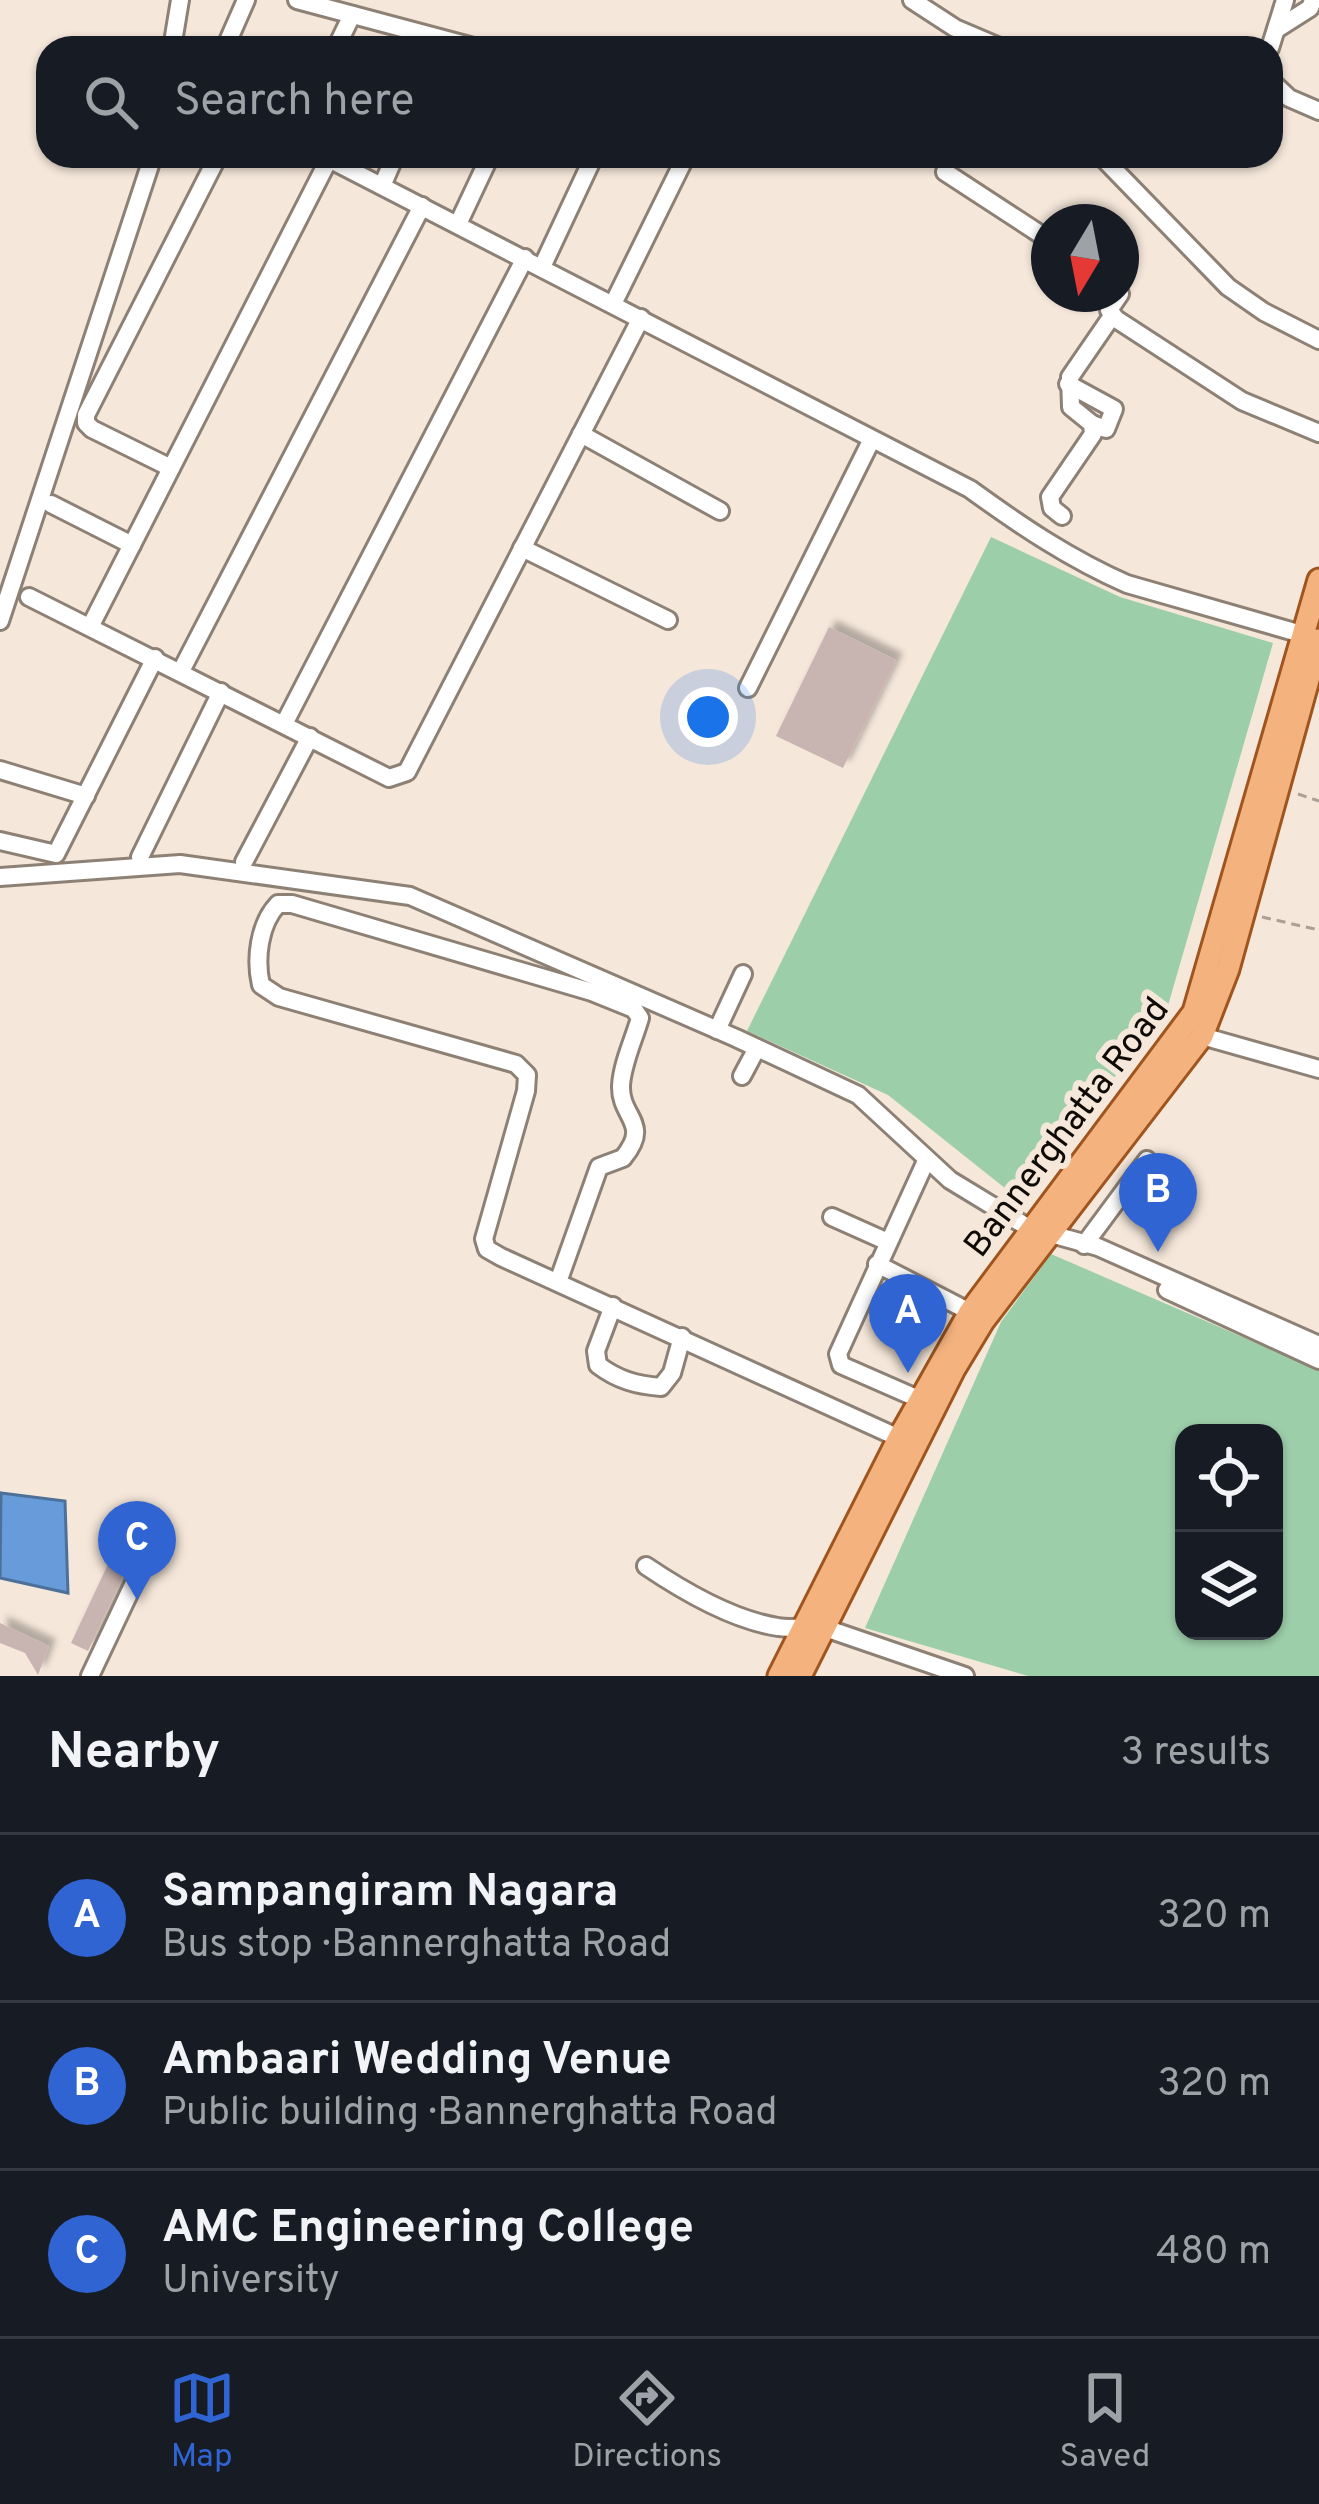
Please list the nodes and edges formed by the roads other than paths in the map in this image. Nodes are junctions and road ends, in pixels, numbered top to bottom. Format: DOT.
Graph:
graph roads {
  1 [pos="180,0"];
  2 [pos="246,0"];
  3 [pos="297,0"];
  4 [pos="912,0"];
  5 [pos="1285,0"];
  6 [pos="1313,0"];
  7 [pos="352,15"];
  8 [pos="1277,29"];
  9 [pos="174,36"];
  10 [pos="230,36"];
  11 [pos="342,36"];
  12 [pos="417,36"];
  13 [pos="974,36"];
  14 [pos="1274,36"];
  15 [pos="1283,92"];
  16 [pos="1319,111"];
  17 [pos="149,168"];
  18 [pos="212,168"];
  19 [pos="321,168"];
  20 [pos="346,168"];
  21 [pos="390,168"];
  22 [pos="484,168"];
  23 [pos="587,168"];
  24 [pos="680,168"];
  25 [pos="1113,168"];
  26 [pos="945,172"];
  27 [pos="382,186"];
  28 [pos="422,206"];
  29 [pos="458,224"];
  30 [pos="1031,228"];
  31 [pos="525,258"];
  32 [pos="542,267"];
  33 [pos="613,304"];
  34 [pos="1110,312"];
  35 [pos="1112,316"];
  36 [pos="641,318"];
  37 [pos="1319,340"];
  38 [pos="1068,384"];
  39 [pos="1092,424"];
  40 [pos="1319,433"];
  41 [pos="581,434"];
  42 [pos="872,441"];
  43 [pos="172,468"];
  44 [pos="51,504"];
  45 [pos="720,511"];
  46 [pos="1062,516"];
  47 [pos="132,545"];
  48 [pos="522,548"];
  49 [pos="1319,580"];
  50 [pos="29,597"];
  51 [pos="668,620"];
  52 [pos="0,621"];
  53 [pos="91,625"];
  54 [pos="1313,638"];
  55 [pos="155,658"];
  56 [pos="1315,668"];
  57 [pos="181,671"];
  58 [pos="748,688"];
  59 [pos="221,692"];
  60 [pos="284,724"];
  61 [pos="310,737"];
  62 [pos="0,770"];
  63 [pos="86,796"];
  64 [pos="0,841"];
  65 [pos="140,857"];
  66 [pos="244,862"];
  67 [pos="0,877"];
  68 [pos="743,974"];
  69 [pos="717,1030"];
  70 [pos="1202,1036"];
  71 [pos="758,1048"];
  72 [pos="1319,1069"];
  73 [pos="742,1076"];
  74 [pos="1147,1160"];
  75 [pos="926,1161"];
  76 [pos="1075,1200"];
  77 [pos="832,1216"];
  78 [pos="1101,1222"];
  79 [pos="1038,1231"];
  80 [pos="888,1242"];
  81 [pos="1084,1245"];
  82 [pos="878,1264"];
  83 [pos="558,1282"];
  84 [pos="613,1306"];
  85 [pos="970,1312"];
  86 [pos="682,1337"];
  87 [pos="1319,1345"];
  88 [pos="1319,1360"];
  89 [pos="929,1396"];
  90 [pos="899,1438"];
  91 [pos="142,1566"];
  92 [pos="646,1566"];
  93 [pos="815,1626"];
  94 [pos="90,1676"];
  95 [pos="779,1676"];
  96 [pos="800,1676"];
  97 [pos="965,1676"];
  1 -- 9 [label="street"];
  2 -- 10 [label="street"];
  3 -- 7 [label="street"];
  4 -- 13 [label="street"];
  5 -- 8 [label="street"];
  6 -- 8 [label="street"];
  7 -- 11 [label="street"];
  7 -- 12 [label="street"];
  8 -- 14 [label="street"];
  15 -- 16 [label="street"];
  17 -- 52 [label="street"];
  18 -- 43 [label="street"];
  19 -- 43 [label="street"];
  20 -- 27 [label="street"];
  21 -- 27 [label="street"];
  22 -- 29 [label="street"];
  23 -- 32 [label="street"];
  24 -- 33 [label="street"];
  25 -- 37 [label="street"];
  26 -- 30 [label="street"];
  27 -- 28 [label="street"];
  28 -- 29 [label="street"];
  28 -- 57 [label="street"];
  29 -- 31 [label="street"];
  31 -- 32 [label="street"];
  31 -- 60 [label="street"];
  32 -- 33 [label="street"];
  33 -- 36 [label="street"];
  34 -- 35 [label="street"];
  35 -- 38 [label="street"];
  35 -- 40 [label="street"];
  36 -- 41 [label="street"];
  36 -- 42 [label="street"];
  38 -- 39 [label="street"];
  38 -- 39 [label="street"];
  39 -- 46 [label="street"];
  41 -- 45 [label="street"];
  41 -- 48 [label="street"];
  42 -- 54 [label="street"];
  42 -- 58 [label="street"];
  43 -- 47 [label="street"];
  44 -- 47 [label="street"];
  47 -- 53 [label="street"];
  48 -- 51 [label="street"];
  48 -- 61 [label="street"];
  49 -- 54 [label="main road, Bannerghatta Road"];
  50 -- 53 [label="street"];
  53 -- 55 [label="street"];
  54 -- 56 [label="main road, Bannerghatta Road"];
  54 -- 79 [label="main road, Bannerghatta Road"];
  55 -- 57 [label="street"];
  55 -- 63 [label="street"];
  56 -- 70 [label="main road, Bannerghatta Road"];
  57 -- 59 [label="street"];
  59 -- 60 [label="street"];
  59 -- 65 [label="street"];
  60 -- 61 [label="street"];
  61 -- 66 [label="street"];
  62 -- 63 [label="street"];
  63 -- 64 [label="street"];
  67 -- 69 [label="street"];
  68 -- 69 [label="street"];
  69 -- 71 [label="street"];
  70 -- 72 [label="street"];
  70 -- 76 [label="main road, Bannerghatta Road"];
  71 -- 73 [label="street"];
  71 -- 75 [label="street"];
  74 -- 78 [label="street"];
  75 -- 79 [label="street"];
  75 -- 80 [label="street"];
  76 -- 78 [label="street"];
  76 -- 79 [label="main road, Bannerghatta Road"];
  77 -- 80 [label="street"];
  78 -- 81 [label="street"];
  79 -- 81 [label="street"];
  79 -- 85 [label="main road, Bannerghatta Road"];
  79 -- 89 [label="main road, Bannerghatta Road"];
  80 -- 82 [label="street"];
  81 -- 87 [label="street"];
  81 -- 88 [label="street"];
  82 -- 85 [label="street"];
  82 -- 89 [label="street"];
  83 -- 83 [label="street"];
  83 -- 84 [label="street"];
  84 -- 86 [label="street"];
  84 -- 86 [label="street"];
  85 -- 89 [label="main road, Bannerghatta Road"];
  86 -- 90 [label="street"];
  89 -- 90 [label="main road, Bannerghatta Road"];
  89 -- 93 [label="main road, Bannerghatta Road"];
  90 -- 93 [label="main road, Bannerghatta Road"];
  91 -- 94 [label="street"];
  92 -- 93 [label="street"];
  93 -- 95 [label="main road, Bannerghatta Road"];
  93 -- 96 [label="main road, Bannerghatta Road"];
  93 -- 97 [label="street"];
}
